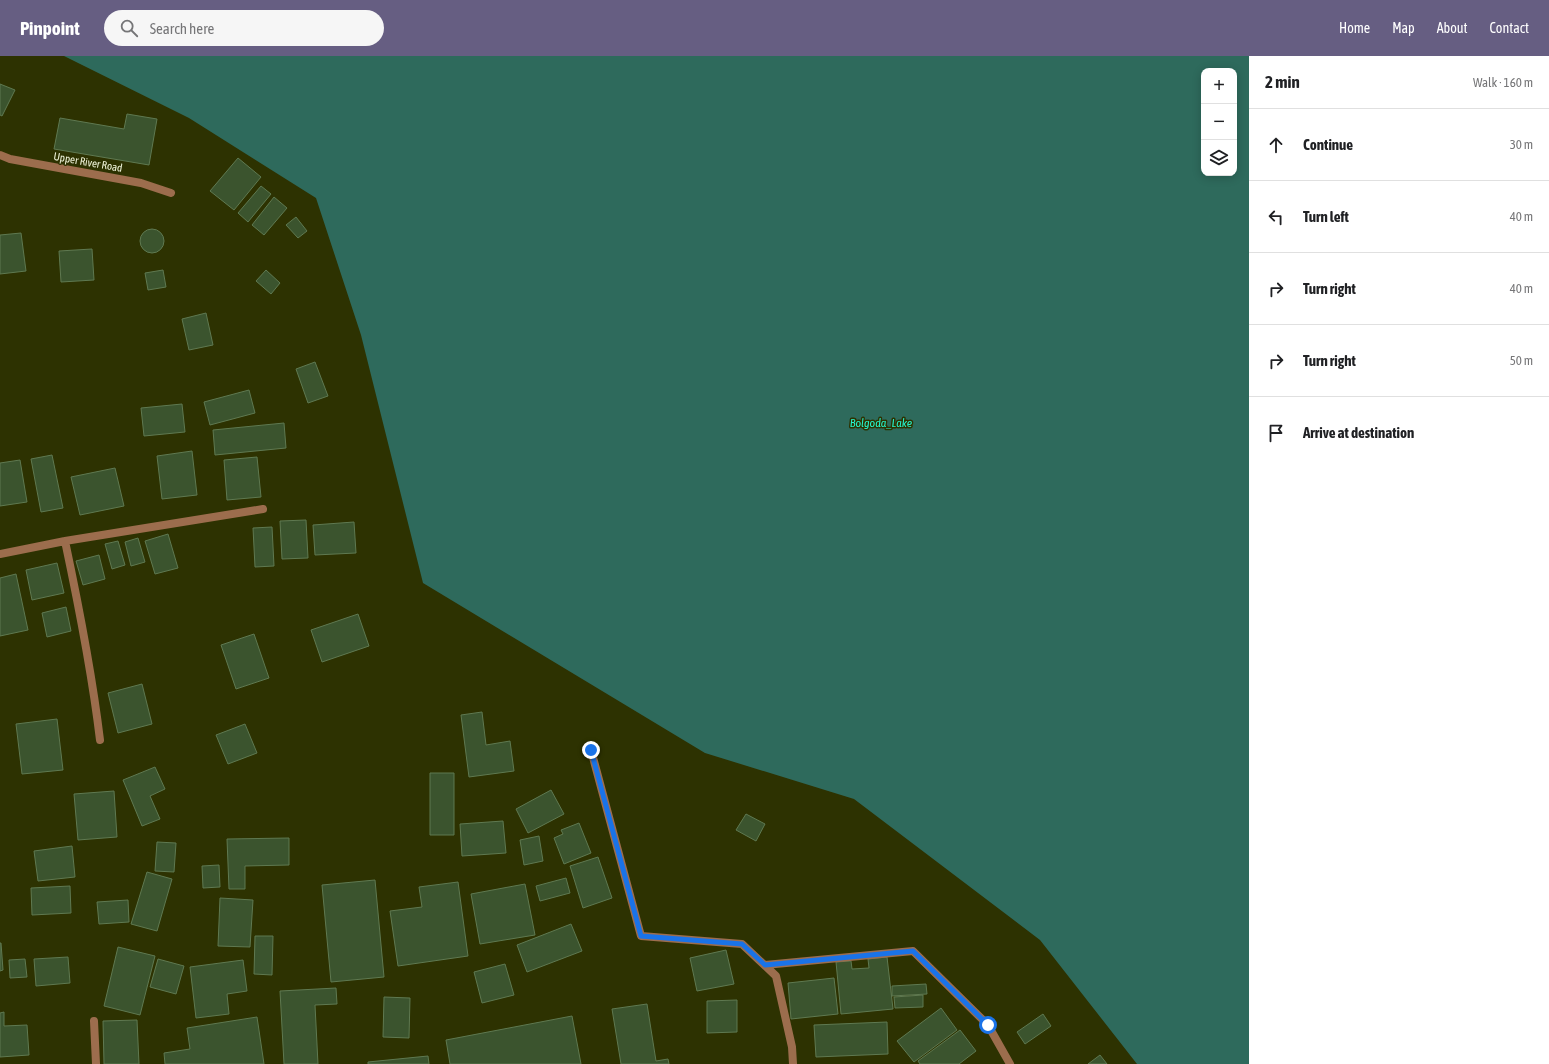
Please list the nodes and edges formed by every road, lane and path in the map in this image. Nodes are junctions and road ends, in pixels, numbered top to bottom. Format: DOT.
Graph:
graph roads {
  1 [pos="0,155"];
  2 [pos="171,193"];
  3 [pos="263,509"];
  4 [pos="65,541"];
  5 [pos="0,554"];
  6 [pos="100,740"];
  7 [pos="591,750"];
  8 [pos="765,965"];
  9 [pos="94,1021"];
  10 [pos="96,1064"];
  11 [pos="793,1064"];
  12 [pos="1010,1064"];
  1 -- 2 [label="street, Upper River Road"];
  3 -- 4 [label="street"];
  4 -- 5 [label="street"];
  4 -- 6 [label="street"];
  7 -- 8 [label="street"];
  8 -- 11 [label="street"];
  8 -- 12 [label="street"];
  9 -- 10 [label="street"];
}
